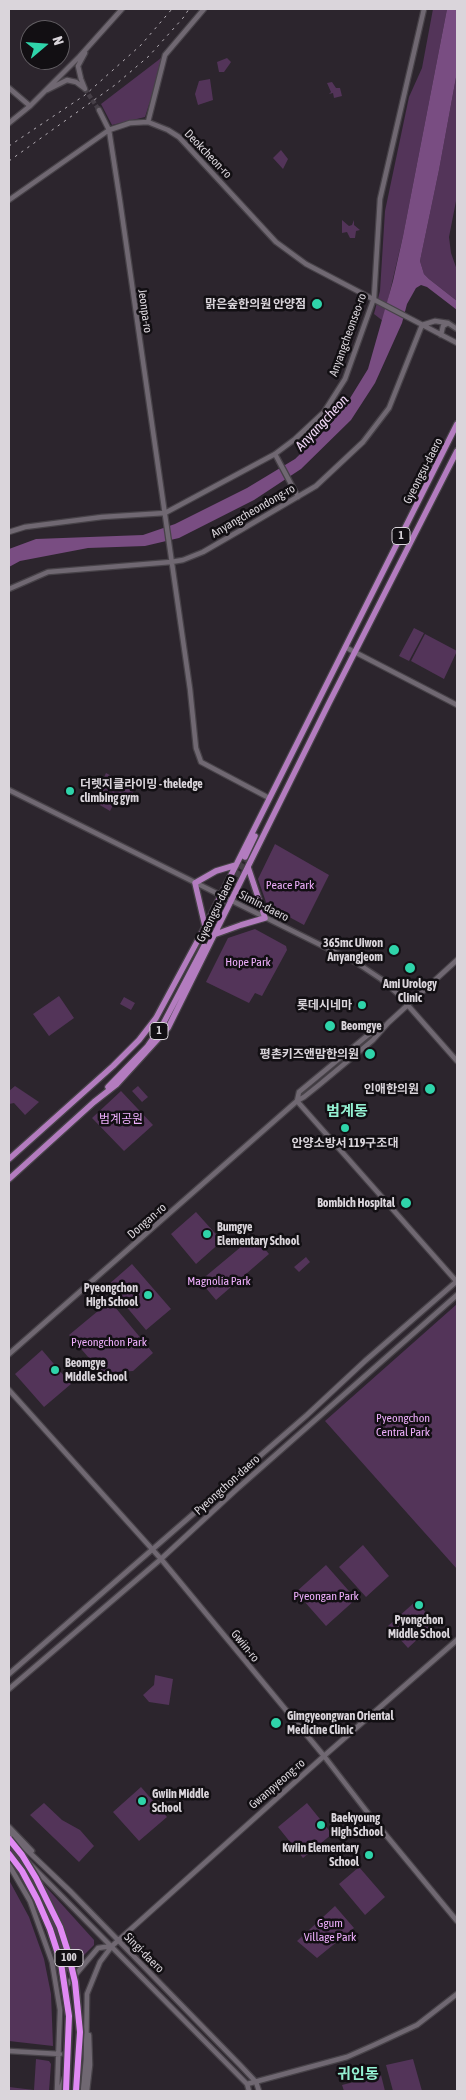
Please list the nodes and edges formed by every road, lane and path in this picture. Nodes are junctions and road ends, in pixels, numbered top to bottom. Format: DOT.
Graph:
graph roads {
  1 [pos="122,9"];
  2 [pos="204,9"];
  3 [pos="424,9"];
  4 [pos="89,44"];
  5 [pos="9,88"];
  6 [pos="45,91"];
  7 [pos="30,106"];
  8 [pos="99,110"];
  9 [pos="148,122"];
  10 [pos="9,123"];
  11 [pos="109,130"];
  12 [pos="9,200"];
  13 [pos="374,298"];
  14 [pos="448,323"];
  15 [pos="422,325"];
  16 [pos="457,329"];
  17 [pos="441,335"];
  18 [pos="457,343"];
  19 [pos="457,424"];
  20 [pos="457,452"];
  21 [pos="275,454"];
  22 [pos="298,497"];
  23 [pos="165,515"];
  24 [pos="9,532"];
  25 [pos="171,560"];
  26 [pos="9,589"];
  27 [pos="345,647"];
  28 [pos="355,652"];
  29 [pos="328,705"];
  30 [pos="457,705"];
  31 [pos="311,714"];
  32 [pos="9,790"];
  33 [pos="269,798"];
  34 [pos="236,865"];
  35 [pos="248,867"];
  36 [pos="195,883"];
  37 [pos="220,896"];
  38 [pos="231,901"];
  39 [pos="265,918"];
  40 [pos="205,927"];
  41 [pos="216,934"];
  42 [pos="457,960"];
  43 [pos="408,1004"];
  44 [pos="388,1023"];
  45 [pos="457,1060"];
  46 [pos="85,1091"];
  47 [pos="296,1100"];
  48 [pos="94,1102"];
  49 [pos="9,1159"];
  50 [pos="9,1179"];
  51 [pos="457,1281"];
  52 [pos="457,1294"];
  53 [pos="9,1354"];
  54 [pos="9,1390"];
  55 [pos="152,1550"];
  56 [pos="160,1559"];
  57 [pos="120,1579"];
  58 [pos="128,1587"];
  59 [pos="457,1640"];
  60 [pos="15,1669"];
  61 [pos="9,1674"];
  62 [pos="22,1677"];
  63 [pos="9,1689"];
  64 [pos="324,1756"];
  65 [pos="9,1827"];
  66 [pos="9,1833"];
  67 [pos="9,1841"];
  68 [pos="9,1855"];
  69 [pos="9,1865"];
  70 [pos="71,1892"];
  71 [pos="457,1921"];
  72 [pos="117,1940"];
  73 [pos="112,1946"];
  74 [pos="66,1984"];
  75 [pos="457,1994"];
  76 [pos="60,2010"];
  77 [pos="9,2051"];
  78 [pos="60,2054"];
  79 [pos="256,2082"];
  80 [pos="247,2084"];
  81 [pos="62,2091"];
  82 [pos="76,2091"];
  83 [pos="84,2091"];
  84 [pos="250,2091"];
  85 [pos="259,2091"];
  1 -- 4 [label="street"];
  2 -- 9 [label="street"];
  3 -- 13 [label="street, Anyangcheonseo-ro"];
  4 -- 6 [label="street"];
  4 -- 6 [label="street"];
  5 -- 7 [label="street"];
  6 -- 7 [label="street"];
  7 -- 10 [label="street"];
  8 -- 11 [label="street, Jeonpa-ro"];
  9 -- 11 [label="street, Deokcheon-ro"];
  9 -- 13 [label="street, Deokcheon-ro"];
  11 -- 12 [label="street, Deokcheon-ro"];
  11 -- 23 [label="street, Jeonpa-ro"];
  13 -- 15 [label="street, Deokcheon-ro"];
  13 -- 21 [label="street, Anyangcheonseo-ro"];
  14 -- 15 [label="street"];
  14 -- 16 [label="street"];
  14 -- 17 [label="street"];
  15 -- 17 [label="street"];
  15 -- 22 [label="street, Anyangcheondong-ro"];
  17 -- 18 [label="street"];
  19 -- 27 [label="main road, Gyeongsu-daero / 1"];
  20 -- 28 [label="main road, Gyeongsu-daero / 1"];
  21 -- 22 [label="street"];
  21 -- 23 [label="street, Anyangcheonseo-ro"];
  22 -- 25 [label="street, Anyangcheondong-ro"];
  23 -- 24 [label="street, Anyangcheonseo-ro"];
  23 -- 25 [label="street, Jeonpa-ro"];
  25 -- 26 [label="street, Anyangcheondong-ro"];
  25 -- 33 [label="street"];
  27 -- 28 [label="street"];
  27 -- 31 [label="main road, Gyeongsu-daero / 1"];
  28 -- 29 [label="main road, Gyeongsu-daero / 1"];
  28 -- 30 [label="street"];
  29 -- 31 [label="main road, Gyeongsu-daero / 1"];
  29 -- 35 [label="main road, Gyeongsu-daero"];
  31 -- 33 [label="main road, Gyeongsu-daero"];
  32 -- 36 [label="street, Simin-daero"];
  33 -- 34 [label="main road, Gyeongsu-daero"];
  34 -- 36 [label="main road"];
  34 -- 37 [label="main road, Gyeongsu-daero"];
  35 -- 38 [label="main road, Gyeongsu-daero"];
  35 -- 39 [label="main road"];
  36 -- 37 [label="street, Simin-daero"];
  36 -- 40 [label="main road"];
  37 -- 38 [label="street, Simin-daero"];
  37 -- 40 [label="main road, Gyeongsu-daero"];
  38 -- 39 [label="street, Simin-daero"];
  38 -- 41 [label="main road, Gyeongsu-daero"];
  39 -- 41 [label="main road"];
  39 -- 43 [label="street, Simin-daero"];
  40 -- 46 [label="main road, Gyeongsu-daero"];
  41 -- 48 [label="main road, Gyeongsu-daero"];
  42 -- 43 [label="street, Dongan-ro"];
  43 -- 44 [label="street, Dongan-ro"];
  43 -- 45 [label="street, Simin-daero"];
  44 -- 47 [label="street, Dongan-ro"];
  44 -- 47 [label="street, Dongan-ro"];
  46 -- 48 [label="main road, Gyeongsu-daero / 1"];
  46 -- 49 [label="main road, Gyeongsu-daero / 1"];
  47 -- 51 [label="street"];
  47 -- 53 [label="street, Dongan-ro"];
  48 -- 50 [label="main road, Gyeongsu-daero / 1"];
  51 -- 55 [label="street, Pyeongchon-daero"];
  52 -- 56 [label="street, Pyeongchon-daero"];
  54 -- 55 [label="street, Gwiin-ro"];
  55 -- 56 [label="street, Gwiin-ro"];
  55 -- 57 [label="street, Pyeongchon-daero"];
  56 -- 58 [label="street, Pyeongchon-daero"];
  56 -- 64 [label="street, Gwiin-ro"];
  57 -- 58 [label="street"];
  57 -- 60 [label="street, Pyeongchon-daero"];
  58 -- 62 [label="street, Pyeongchon-daero"];
  59 -- 64 [label="street, Gwanpyeong-ro"];
  60 -- 61 [label="street, Pyeongchon-daero"];
  60 -- 62 [label="street"];
  62 -- 63 [label="street, Pyeongchon-daero"];
  64 -- 71 [label="street, Gwiin-ro"];
  64 -- 72 [label="street, Gwanpyeong-ro"];
  65 -- 70 [label="street"];
  66 -- 70 [label="street, Singi-daero"];
  67 -- 73 [label="street, Singi-daero"];
  67 -- 82 [label="highway, 100, bridge"];
  68 -- 74 [label="street"];
  68 -- 81 [label="highway, 100, bridge"];
  69 -- 76 [label="street"];
  70 -- 72 [label="street, Singi-daero"];
  72 -- 73 [label="street, Gwanpyeong-ro"];
  72 -- 79 [label="street, Singi-daero"];
  73 -- 74 [label="street, Gwanpyeong-ro"];
  73 -- 80 [label="street, Singi-daero"];
  73 -- 83 [label="street, Gwanpyeong-ro"];
  74 -- 76 [label="street"];
  74 -- 81 [label="street"];
  75 -- 79 [label="street"];
  76 -- 78 [label="street"];
  77 -- 78 [label="street"];
  78 -- 81 [label="street"];
  79 -- 80 [label="street"];
  79 -- 85 [label="street, Singi-daero"];
  80 -- 84 [label="street, Singi-daero"];
}
